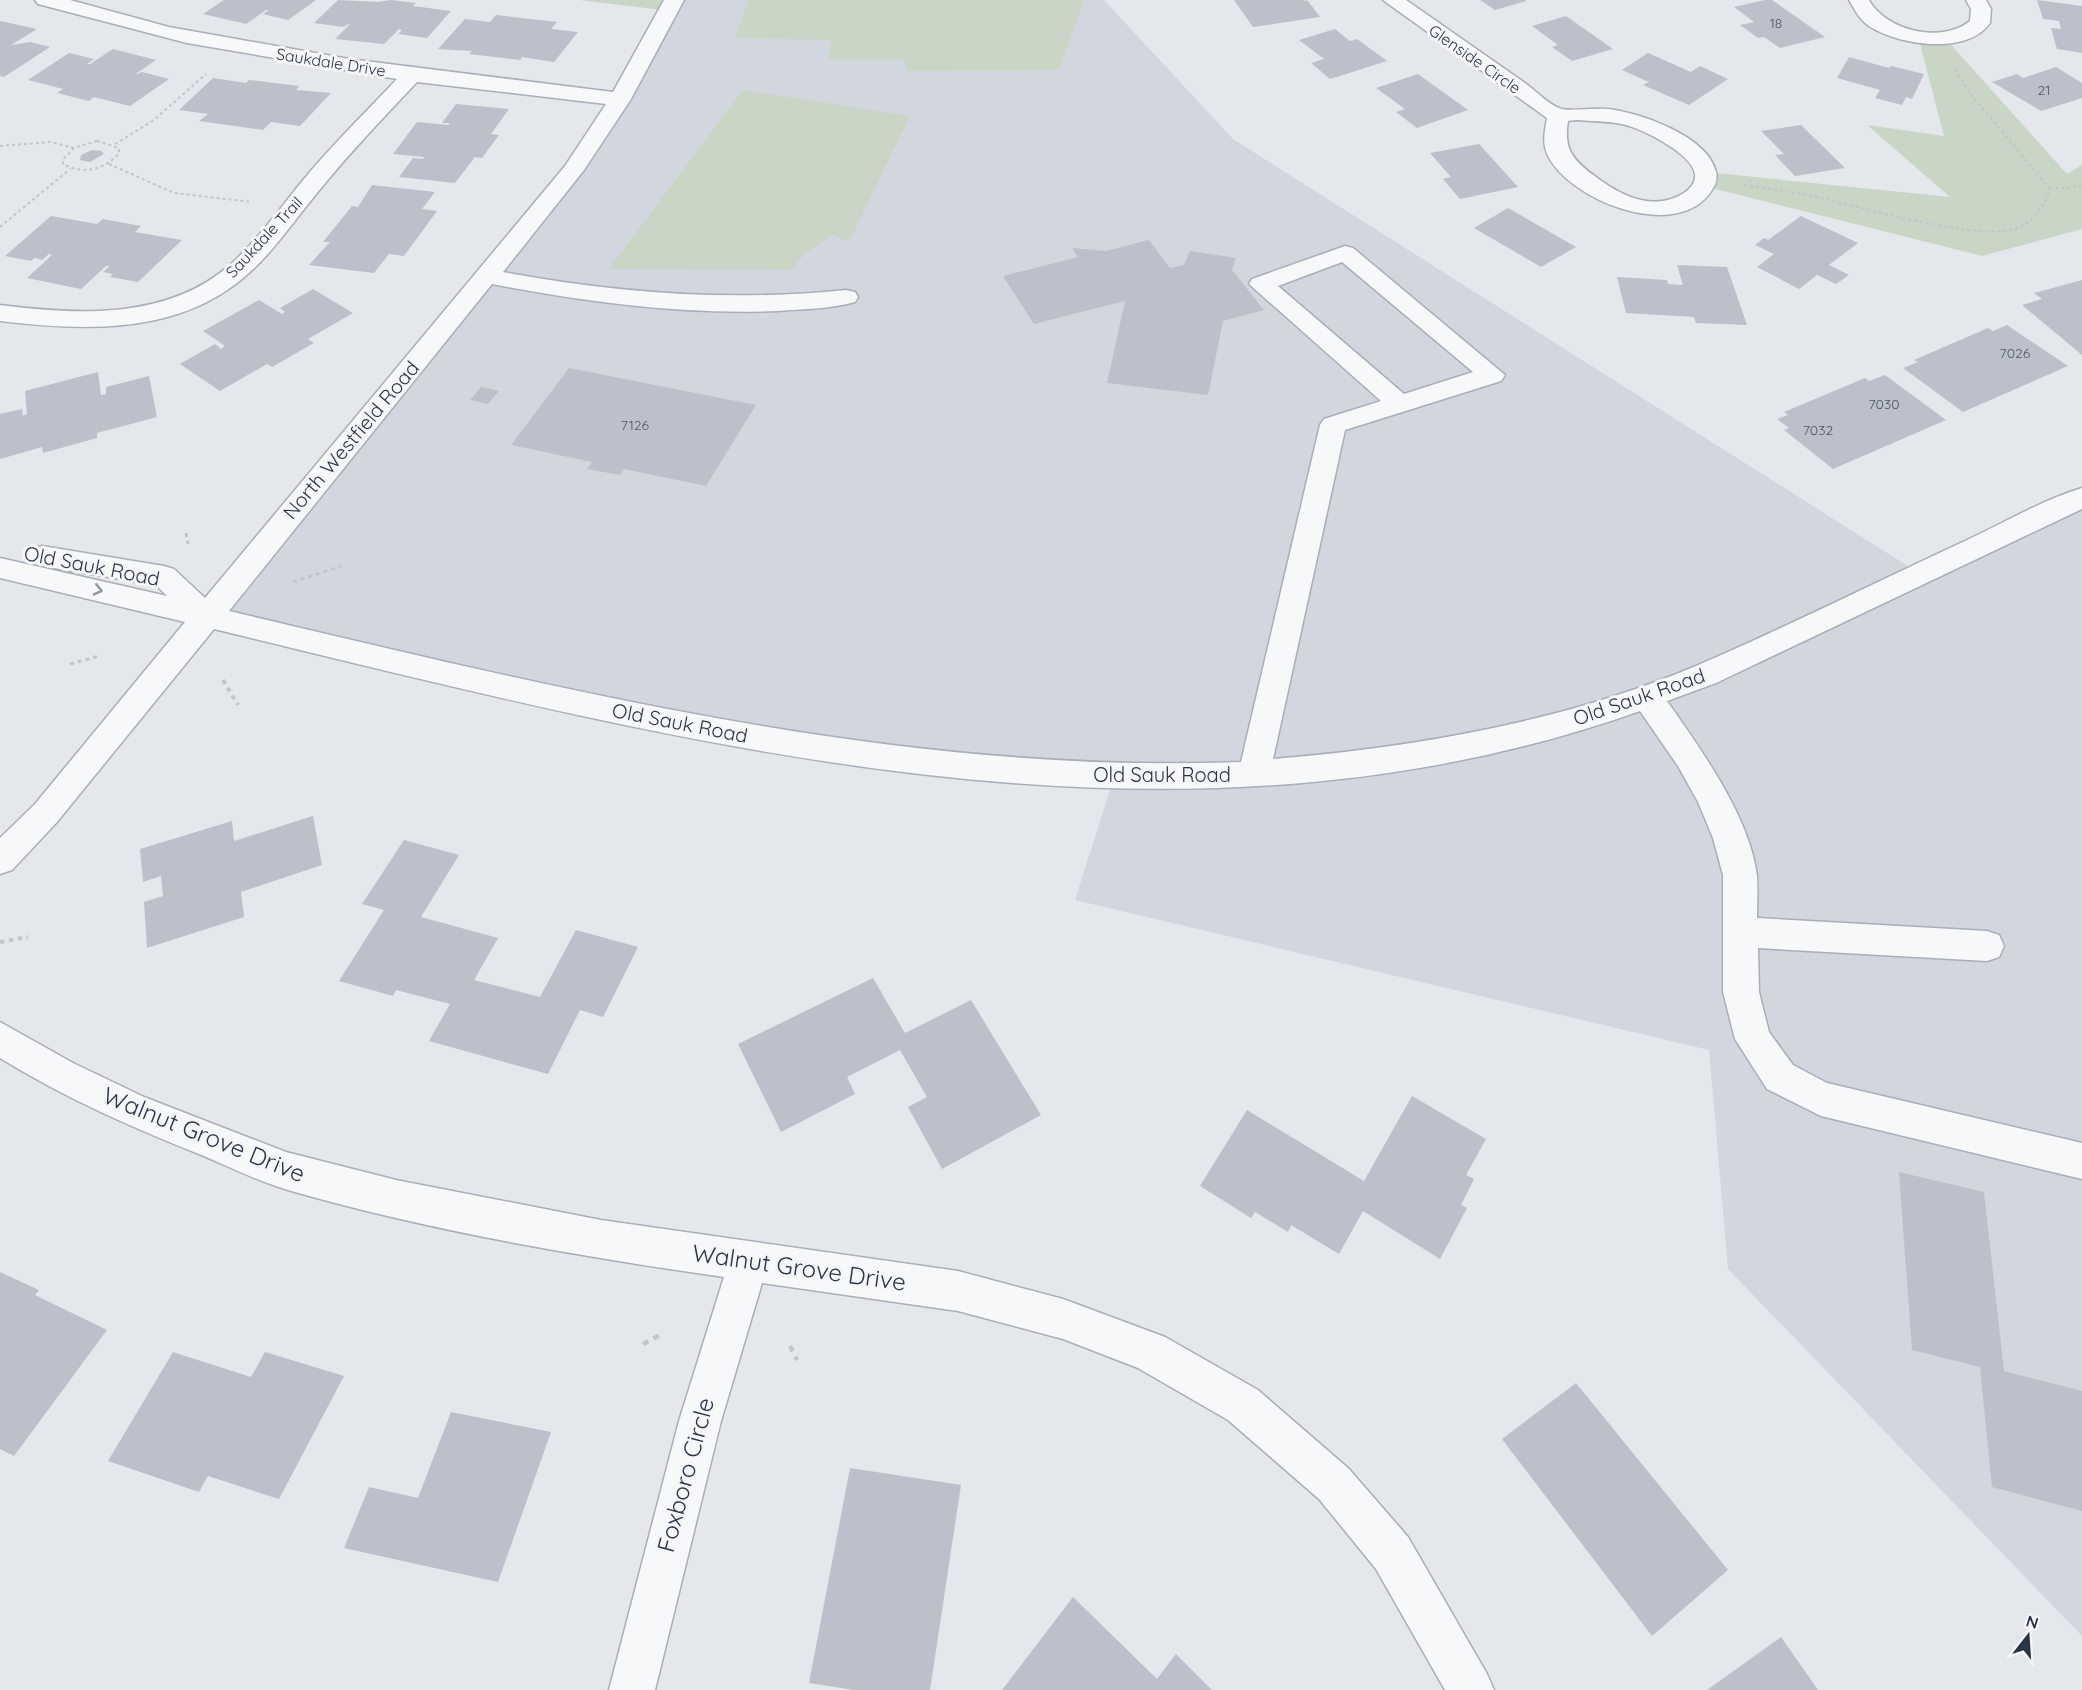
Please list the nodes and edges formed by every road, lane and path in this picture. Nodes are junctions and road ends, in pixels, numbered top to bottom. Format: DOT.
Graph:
graph roads {
  1 [pos="45,0"];
  2 [pos="674,0"];
  3 [pos="1393,0"];
  4 [pos="1859,0"];
  5 [pos="1976,0"];
  6 [pos="1936,37"];
  7 [pos="207,73"];
  8 [pos="412,75"];
  9 [pos="620,99"];
  10 [pos="1558,116"];
  11 [pos="115,144"];
  12 [pos="0,146"];
  13 [pos="74,148"];
  14 [pos="109,164"];
  15 [pos="69,169"];
  16 [pos="1705,178"];
  17 [pos="2082,186"];
  18 [pos="2050,189"];
  19 [pos="259,202"];
  20 [pos="0,227"];
  21 [pos="487,276"];
  22 [pos="846,297"];
  23 [pos="0,313"];
  24 [pos="1400,404"];
  25 [pos="2082,498"];
  26 [pos="0,549"];
  27 [pos="341,566"];
  28 [pos="0,568"];
  29 [pos="292,582"];
  30 [pos="0,583"];
  31 [pos="205,617"];
  32 [pos="99,656"];
  33 [pos="70,664"];
  34 [pos="223,680"];
  35 [pos="1646,696"];
  36 [pos="238,705"];
  37 [pos="1254,774"];
  38 [pos="0,860"];
  39 [pos="1743,932"];
  40 [pos="28,937"];
  41 [pos="0,942"];
  42 [pos="1987,946"];
  43 [pos="0,1039"];
  44 [pos="2082,1161"];
  45 [pos="749,1262"];
  46 [pos="662,1334"];
  47 [pos="643,1344"];
  48 [pos="790,1346"];
  49 [pos="796,1360"];
  50 [pos="632,1690"];
  51 [pos="1471,1690"];
  1 -- 8 [label="street, Saukdale Drive"];
  2 -- 9 [label="street, North Westfield Road"];
  3 -- 10 [label="street, Glenside Circle"];
  4 -- 6 [label="street"];
  5 -- 6 [label="street"];
  6 -- 18 [label="path"];
  7 -- 11 [label="path"];
  8 -- 9 [label="street, Saukdale Drive"];
  8 -- 23 [label="street, Saukdale Trail"];
  9 -- 21 [label="street, North Westfield Road"];
  10 -- 16 [label="street"];
  10 -- 16 [label="street"];
  11 -- 13 [label="path"];
  11 -- 14 [label="path"];
  12 -- 13 [label="path"];
  13 -- 15 [label="path"];
  14 -- 15 [label="path"];
  14 -- 19 [label="path"];
  15 -- 20 [label="path"];
  16 -- 18 [label="path"];
  17 -- 18 [label="path"];
  21 -- 22 [label="street"];
  21 -- 31 [label="street, North Westfield Road"];
  24 -- 24 [label="street"];
  24 -- 37 [label="street"];
  25 -- 35 [label="street, Old Sauk Road"];
  26 -- 31 [label="street, Old Sauk Road"];
  27 -- 29 [label="path"];
  28 -- 31 [label="street, Old Sauk Road, one-way"];
  30 -- 31 [label="street, Old Sauk Road"];
  31 -- 37 [label="street, Old Sauk Road"];
  31 -- 38 [label="street, North Westfield Road"];
  32 -- 33 [label="path"];
  34 -- 36 [label="path"];
  35 -- 37 [label="street, Old Sauk Road"];
  35 -- 39 [label="street"];
  39 -- 42 [label="street"];
  39 -- 44 [label="street"];
  40 -- 41 [label="path"];
  43 -- 45 [label="street, Walnut Grove Drive"];
  45 -- 50 [label="street, Foxboro Circle"];
  45 -- 51 [label="street, Walnut Grove Drive"];
  46 -- 47 [label="path"];
  48 -- 49 [label="path"];
}
